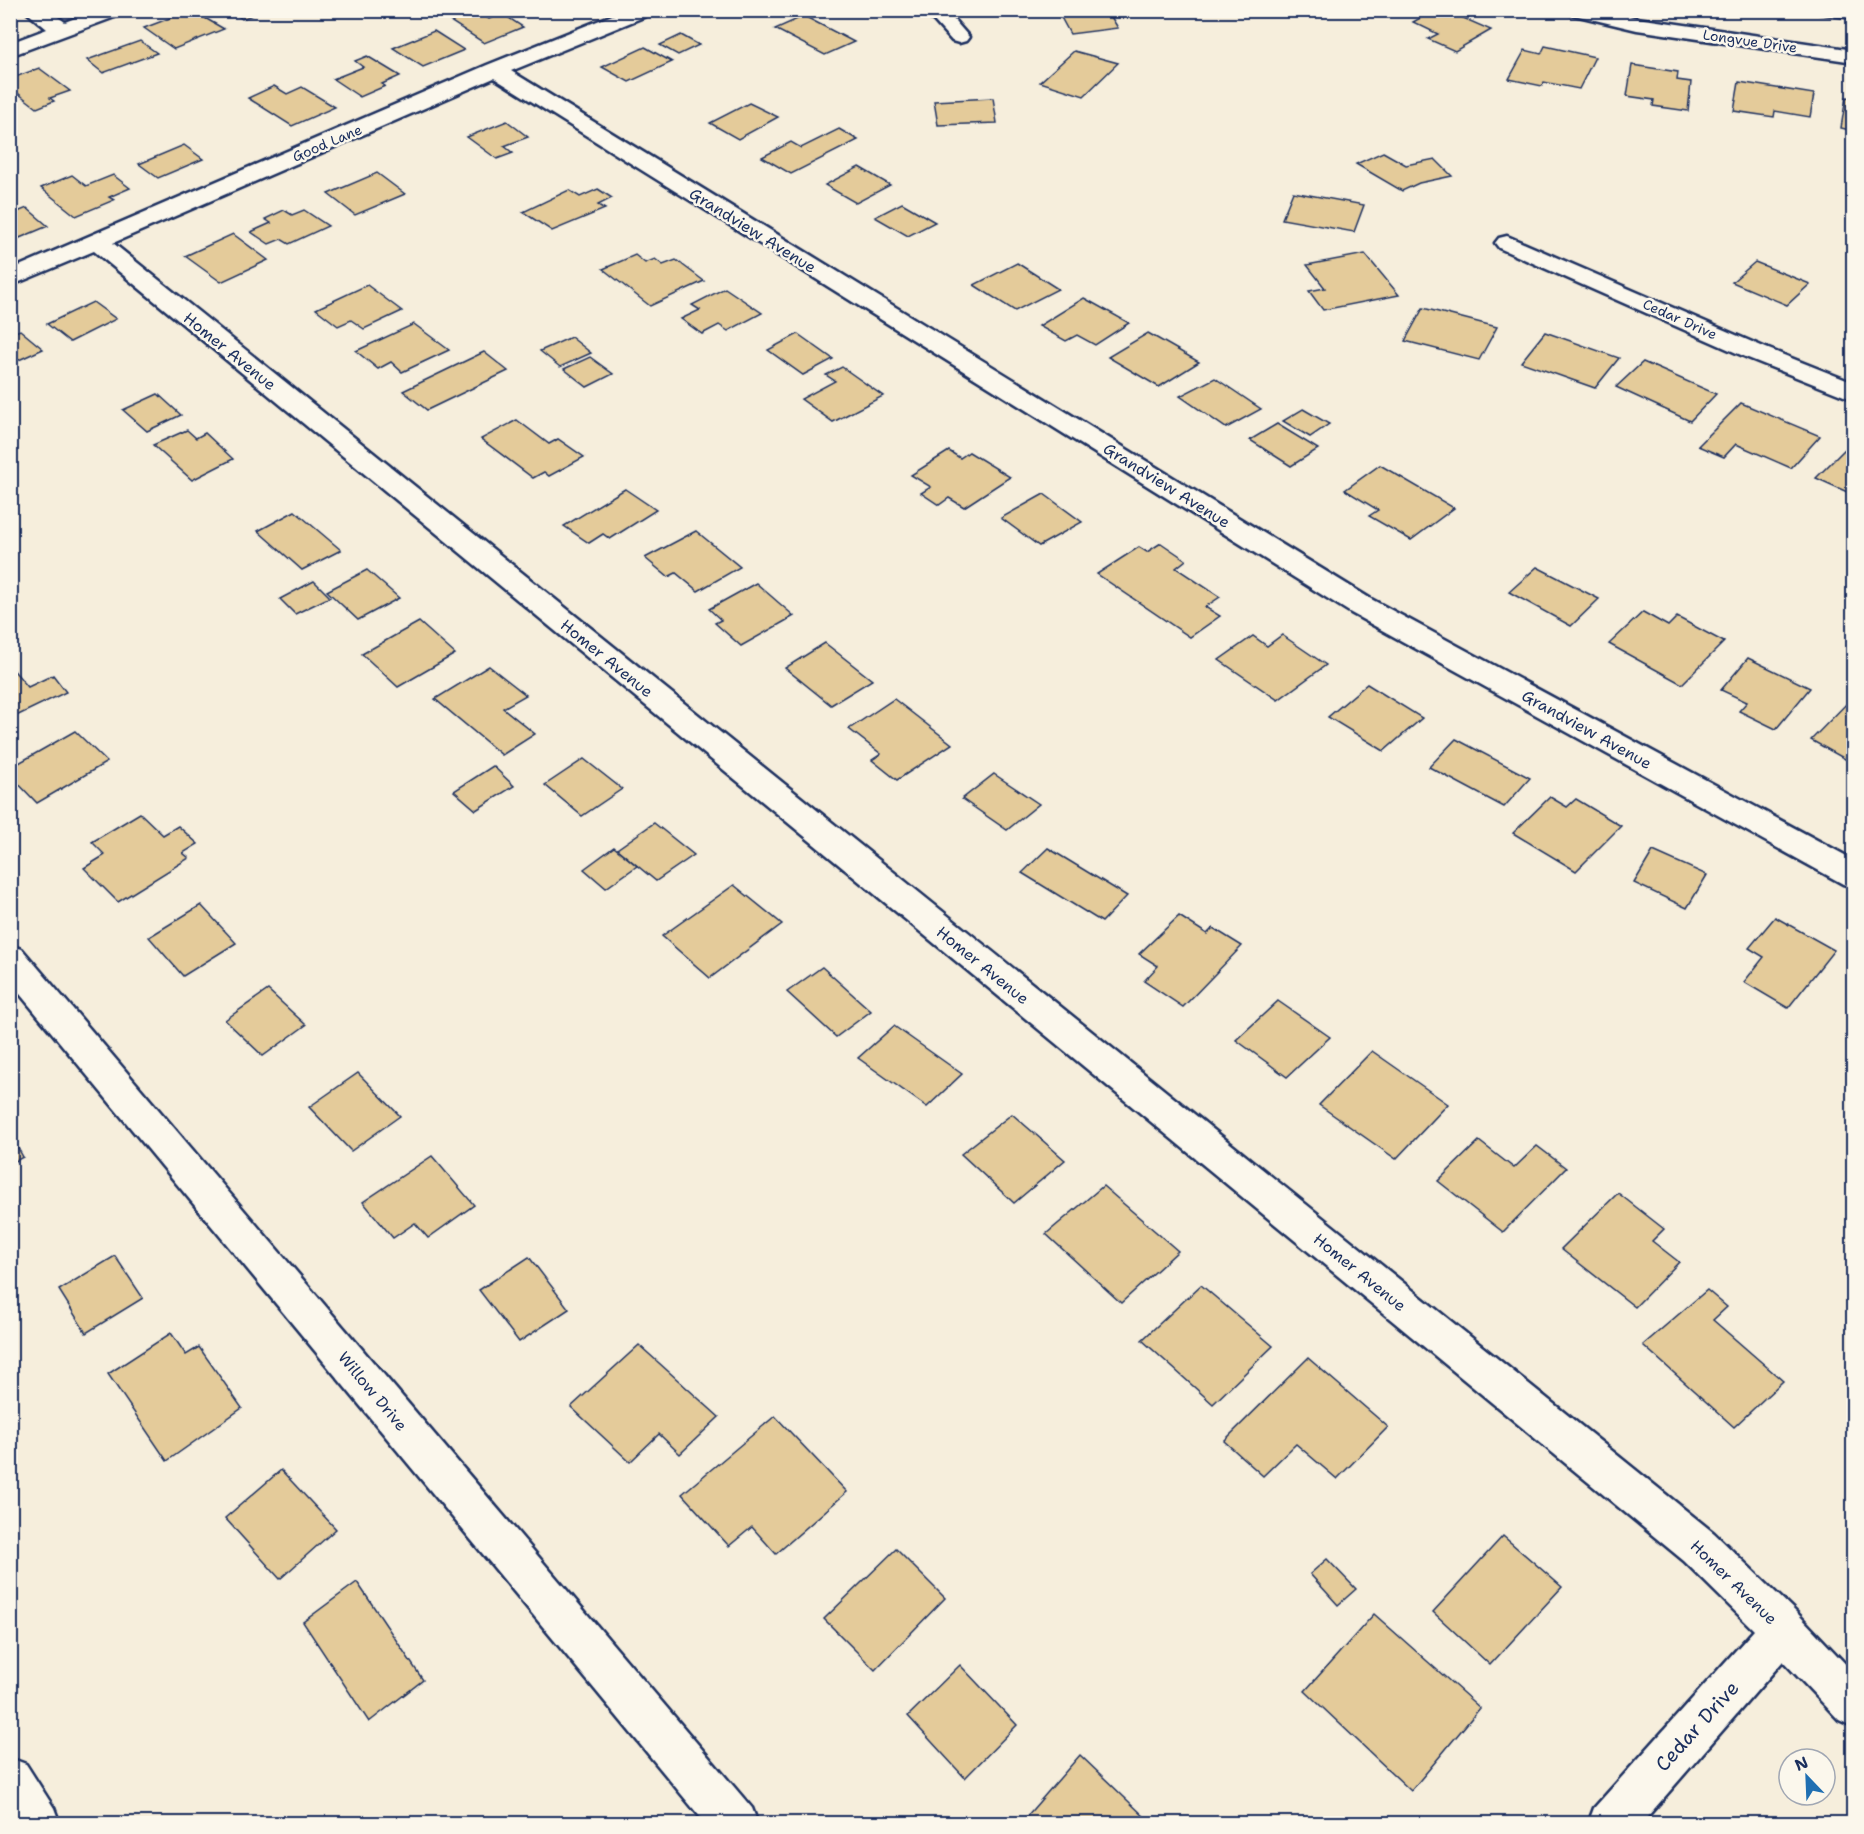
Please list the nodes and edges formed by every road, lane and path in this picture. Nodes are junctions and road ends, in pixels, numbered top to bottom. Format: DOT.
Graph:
graph roads {
  1 [pos="34,10"];
  2 [pos="116,10"];
  3 [pos="644,10"];
  4 [pos="927,10"];
  5 [pos="1577,10"];
  6 [pos="63,30"];
  7 [pos="959,37"];
  8 [pos="10,50"];
  9 [pos="1854,56"];
  10 [pos="495,70"];
  11 [pos="97,242"];
  12 [pos="1507,243"];
  13 [pos="10,279"];
  14 [pos="1854,392"];
  15 [pos="1854,875"];
  16 [pos="10,958"];
  17 [pos="1783,1629"];
  18 [pos="1854,1705"];
  19 [pos="10,1780"];
  20 [pos="38,1824"];
  21 [pos="736,1824"];
  22 [pos="1610,1824"];
  1 -- 6 [label="street"];
  2 -- 6 [label="street"];
  3 -- 10 [label="street, Good Lane"];
  4 -- 7 [label="street"];
  5 -- 9 [label="street, Longvue Drive"];
  6 -- 8 [label="street"];
  10 -- 11 [label="street, Good Lane"];
  10 -- 15 [label="street, Grandview Avenue"];
  11 -- 13 [label="street, Good Lane"];
  11 -- 17 [label="street, Homer Avenue"];
  12 -- 14 [label="street, Cedar Drive"];
  16 -- 21 [label="street, Willow Drive"];
  17 -- 18 [label="street, Homer Avenue"];
  17 -- 22 [label="street, Cedar Drive"];
  19 -- 20 [label="street"];
}
